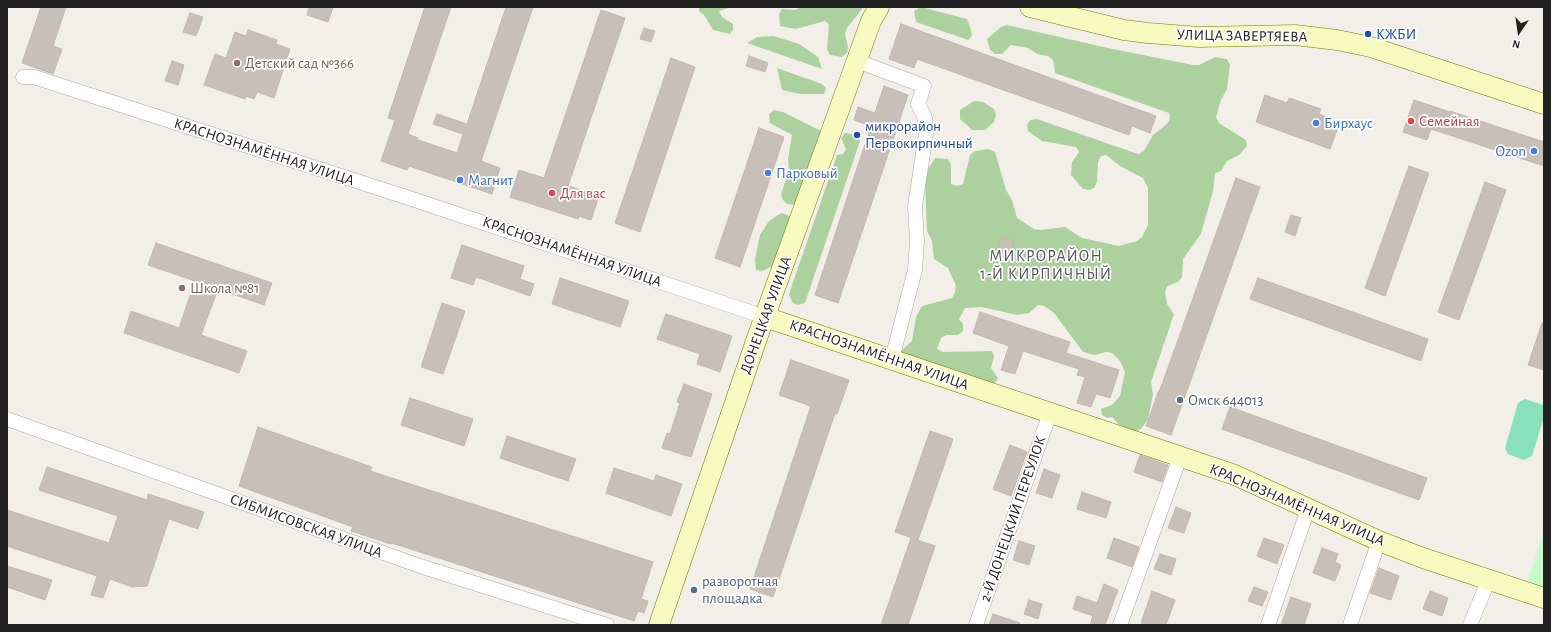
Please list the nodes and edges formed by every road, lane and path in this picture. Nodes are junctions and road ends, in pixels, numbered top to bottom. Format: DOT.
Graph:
graph roads {
  1 [pos="879,7"];
  2 [pos="1030,7"];
  3 [pos="857,61"];
  4 [pos="23,77"];
  5 [pos="1544,104"];
  6 [pos="765,317"];
  7 [pos="892,359"];
  8 [pos="1050,413"];
  9 [pos="7,419"];
  10 [pos="1180,457"];
  11 [pos="1308,509"];
  12 [pos="1379,541"];
  13 [pos="1489,579"];
  14 [pos="1544,598"];
  15 [pos="607,625"];
  16 [pos="659,625"];
  17 [pos="976,625"];
  18 [pos="1120,625"];
  19 [pos="1268,625"];
  20 [pos="1350,625"];
  21 [pos="1470,625"];
  1 -- 3 [label="main road, ДОНЕЦКАЯ УЛИЦА"];
  2 -- 5 [label="main road, УЛИЦА ЗАВЕРТЯЕВА"];
  3 -- 6 [label="main road, ДОНЕЦКАЯ УЛИЦА"];
  3 -- 7 [label="street"];
  4 -- 6 [label="street, КРАСНОЗНАМЁННАЯ УЛИЦА"];
  6 -- 7 [label="main road, КРАСНОЗНАМЁННАЯ УЛИЦА"];
  6 -- 16 [label="main road, ДОНЕЦКАЯ УЛИЦА"];
  7 -- 8 [label="main road, КРАСНОЗНАМЁННАЯ УЛИЦА"];
  8 -- 10 [label="main road, КРАСНОЗНАМЁННАЯ УЛИЦА"];
  8 -- 17 [label="street, 2-Й ДОНЕЦКИЙ ПЕРЕУЛОК"];
  9 -- 15 [label="street, СИБМИСОВСКАЯ УЛИЦА"];
  10 -- 11 [label="main road, КРАСНОЗНАМЁННАЯ УЛИЦА"];
  10 -- 18 [label="street"];
  11 -- 12 [label="main road, КРАСНОЗНАМЁННАЯ УЛИЦА"];
  11 -- 19 [label="street"];
  12 -- 13 [label="main road, КРАСНОЗНАМЁННАЯ УЛИЦА"];
  12 -- 20 [label="street"];
  13 -- 14 [label="main road, КРАСНОЗНАМЁННАЯ УЛИЦА"];
  13 -- 21 [label="street"];
}
